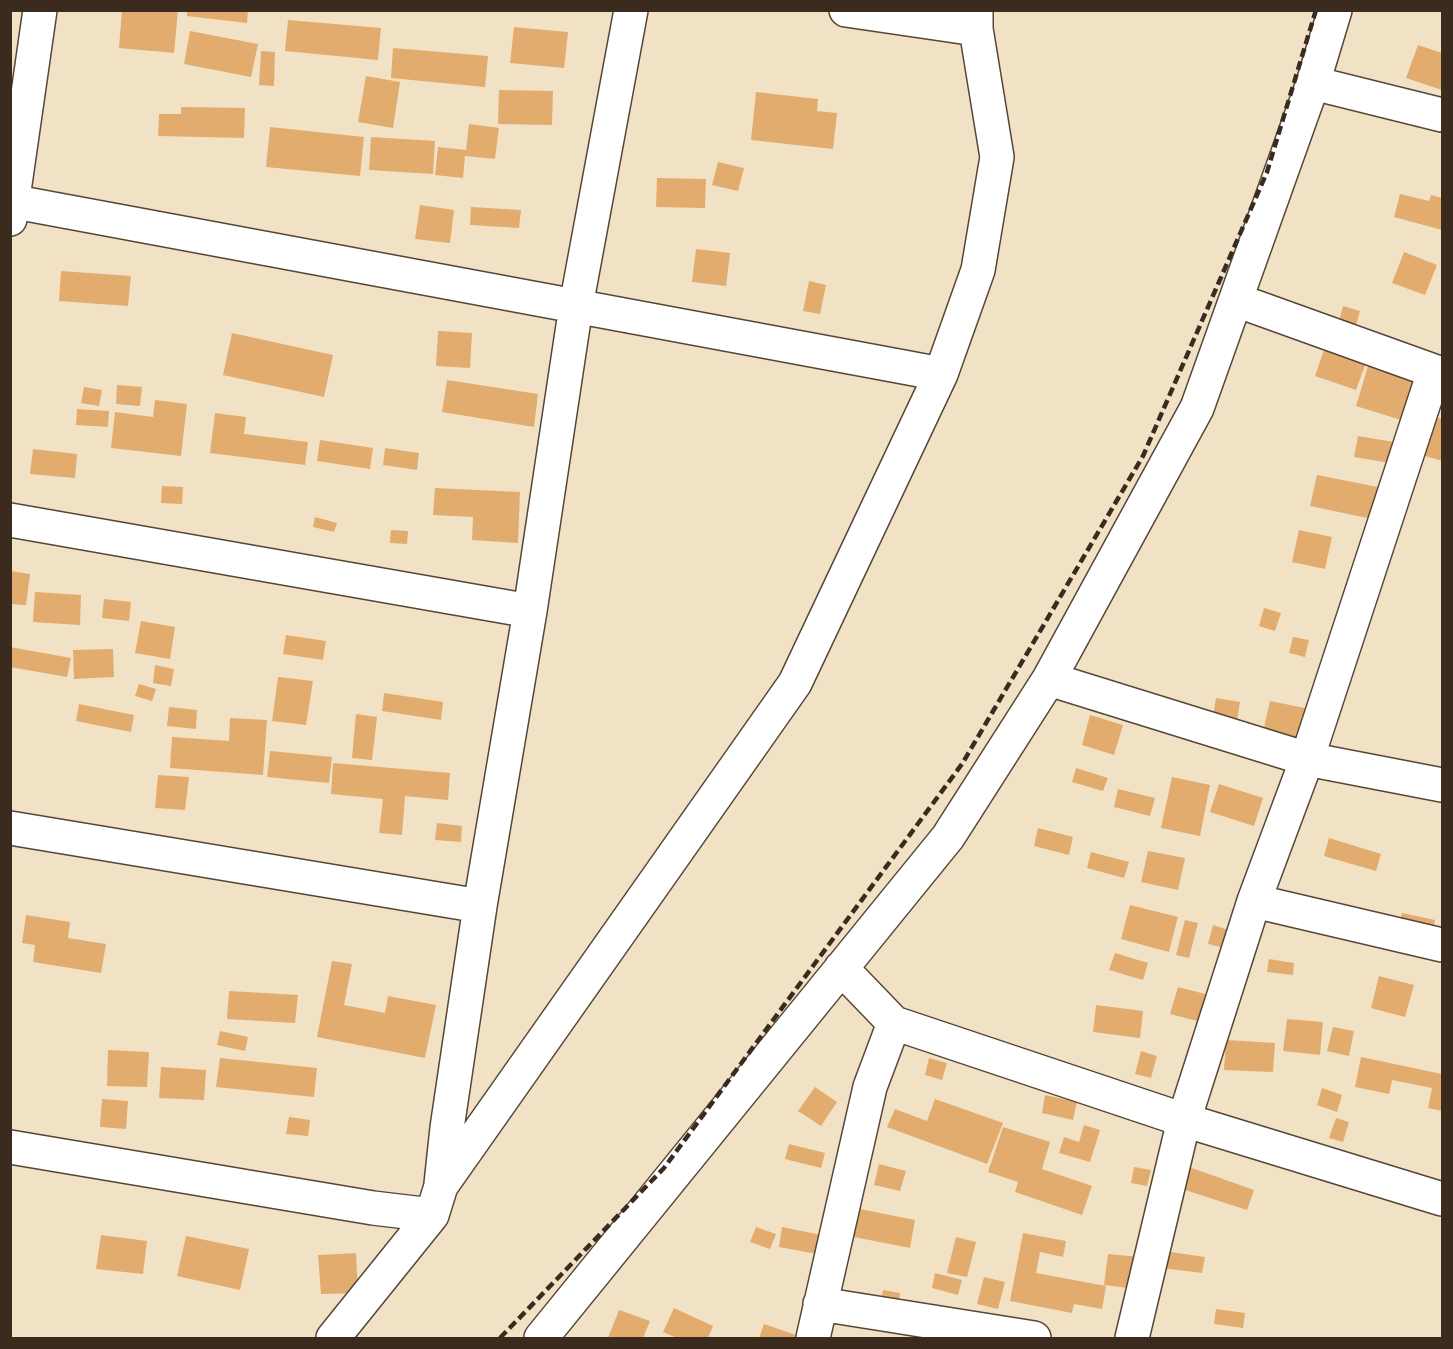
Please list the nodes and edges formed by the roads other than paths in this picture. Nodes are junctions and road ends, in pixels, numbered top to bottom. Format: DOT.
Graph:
graph roads {
  1 [pos="40,10"];
  2 [pos="631,10"];
  3 [pos="846,10"];
  4 [pos="1335,10"];
  5 [pos="976,20"];
  6 [pos="1314,83"];
  7 [pos="1443,115"];
  8 [pos="11,207"];
  9 [pos="1236,300"];
  10 [pos="576,306"];
  11 [pos="1438,373"];
  12 [pos="941,374"];
  13 [pos="10,520"];
  14 [pos="530,611"];
  15 [pos="1049,679"];
  16 [pos="1307,759"];
  17 [pos="1443,785"];
  18 [pos="10,828"];
  19 [pos="1254,901"];
  20 [pos="480,906"];
  21 [pos="1443,945"];
  22 [pos="841,968"];
  23 [pos="894,1023"];
  24 [pos="1184,1120"];
  25 [pos="10,1147"];
  26 [pos="1443,1199"];
  27 [pos="436,1201"];
  28 [pos="820,1304"];
  29 [pos="333,1338"];
  30 [pos="541,1338"];
  31 [pos="813,1338"];
  32 [pos="1034,1338"];
  33 [pos="1132,1338"];
  1 -- 8 [label="street"];
  2 -- 10 [label="street"];
  3 -- 5 [label="street"];
  4 -- 6 [label="street"];
  5 -- 12 [label="street"];
  6 -- 7 [label="street"];
  6 -- 9 [label="street"];
  8 -- 10 [label="street"];
  9 -- 11 [label="street"];
  9 -- 15 [label="street"];
  10 -- 12 [label="street"];
  10 -- 14 [label="street"];
  11 -- 16 [label="street"];
  12 -- 27 [label="street"];
  13 -- 14 [label="street"];
  14 -- 20 [label="street"];
  15 -- 16 [label="street"];
  15 -- 22 [label="street"];
  16 -- 17 [label="street"];
  16 -- 19 [label="street"];
  18 -- 20 [label="street"];
  19 -- 21 [label="street"];
  19 -- 24 [label="street"];
  20 -- 27 [label="street"];
  22 -- 23 [label="street"];
  22 -- 30 [label="street"];
  23 -- 24 [label="street"];
  23 -- 28 [label="street"];
  24 -- 26 [label="street"];
  24 -- 33 [label="street"];
  25 -- 27 [label="street"];
  27 -- 29 [label="street"];
  28 -- 31 [label="street"];
  28 -- 32 [label="street"];
}
